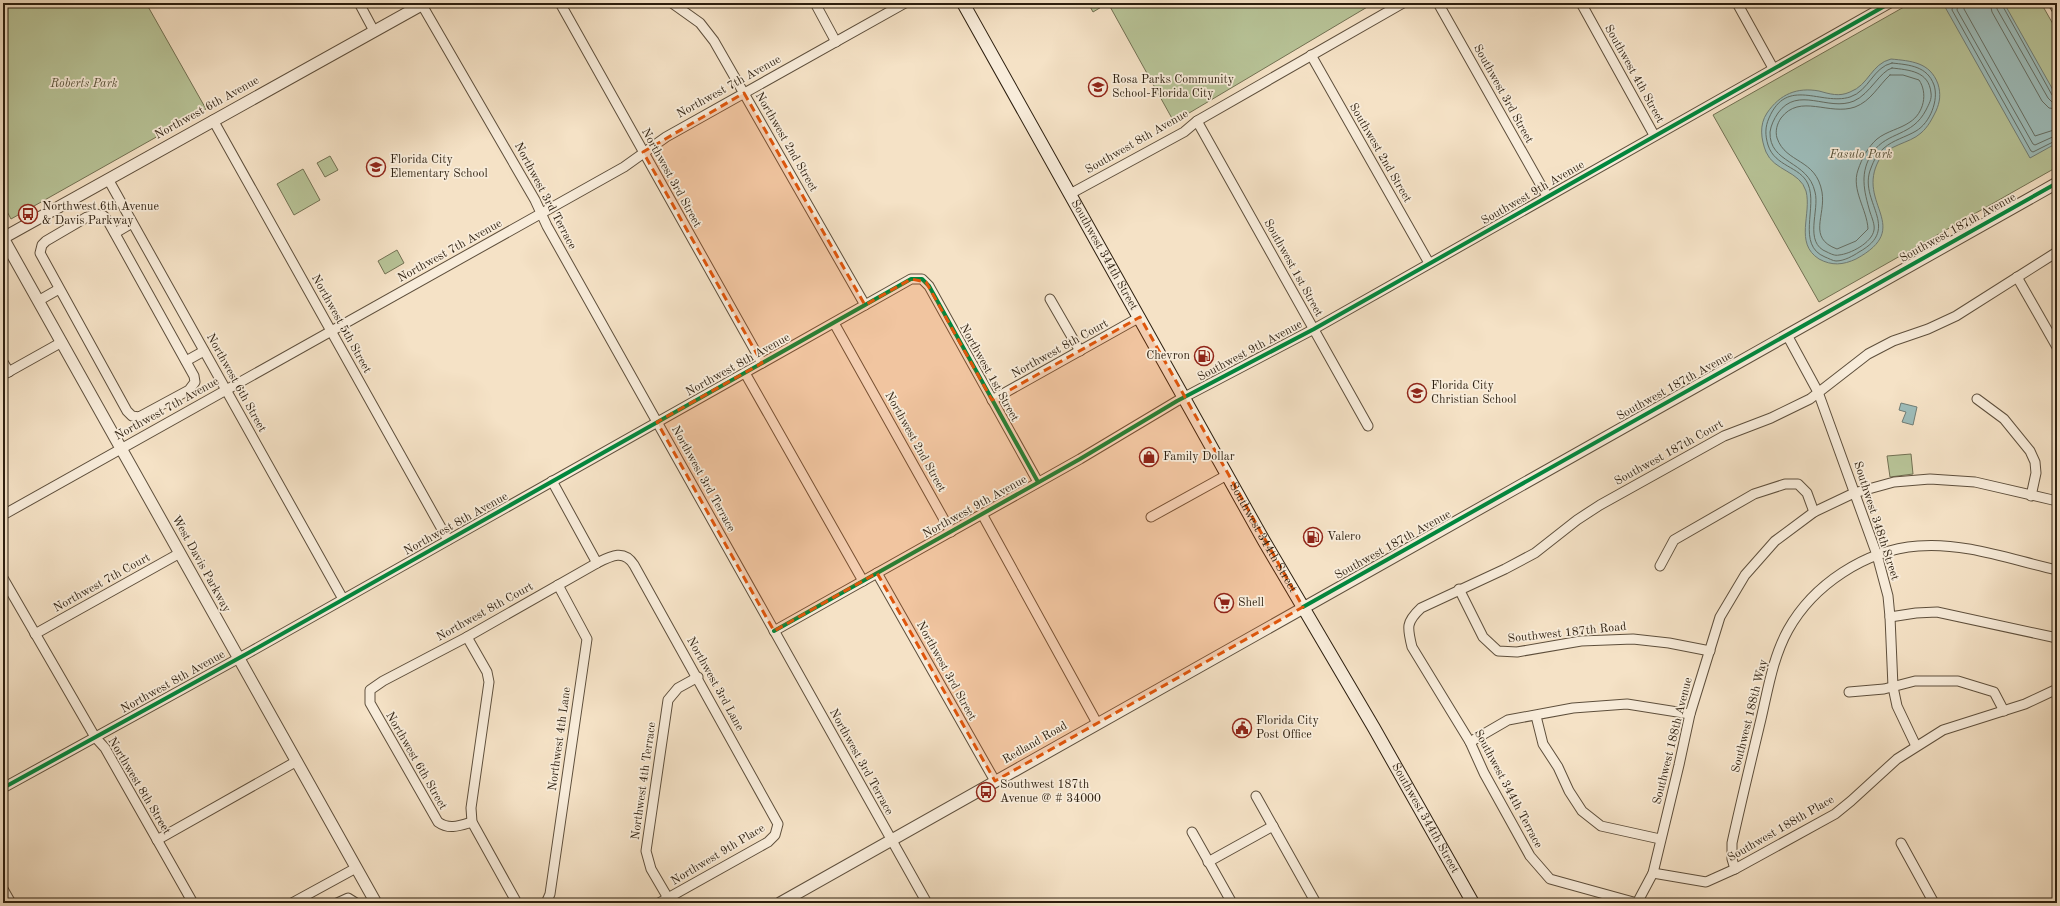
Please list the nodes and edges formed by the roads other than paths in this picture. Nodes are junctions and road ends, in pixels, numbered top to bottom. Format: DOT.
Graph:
graph roads {
  1 [pos="359,3"];
  2 [pos="560,3"];
  3 [pos="672,3"];
  4 [pos="815,3"];
  5 [pos="905,3"];
  6 [pos="963,3"];
  7 [pos="1403,3"];
  8 [pos="1438,3"];
  9 [pos="1581,3"];
  10 [pos="1737,3"];
  11 [pos="1889,3"];
  12 [pos="2054,3"];
  13 [pos="423,4"];
  14 [pos="2057,8"];
  15 [pos="374,31"];
  16 [pos="836,42"];
  17 [pos="1311,55"];
  18 [pos="1773,68"];
  19 [pos="744,93"];
  20 [pos="213,120"];
  21 [pos="1197,121"];
  22 [pos="1654,135"];
  23 [pos="643,152"];
  24 [pos="108,179"];
  25 [pos="2057,183"];
  26 [pos="1070,194"];
  27 [pos="1547,196"];
  28 [pos="541,213"];
  29 [pos="132,223"];
  30 [pos="115,233"];
  31 [pos="3,238"];
  32 [pos="2057,252"];
  33 [pos="1429,263"];
  34 [pos="2017,277"];
  35 [pos="918,278"];
  36 [pos="59,289"];
  37 [pos="1050,299"];
  38 [pos="38,300"];
  39 [pos="865,305"];
  40 [pos="1140,318"];
  41 [pos="834,323"];
  42 [pos="1314,328"];
  43 [pos="331,332"];
  44 [pos="1787,335"];
  45 [pos="62,342"];
  46 [pos="2057,347"];
  47 [pos="204,351"];
  48 [pos="1080,351"];
  49 [pos="186,361"];
  50 [pos="3,362"];
  51 [pos="762,364"];
  52 [pos="745,373"];
  53 [pos="6,374"];
  54 [pos="226,391"];
  55 [pos="1818,392"];
  56 [pos="1184,398"];
  57 [pos="1977,399"];
  58 [pos="992,400"];
  59 [pos="657,422"];
  60 [pos="1368,426"];
  61 [pos="121,449"];
  62 [pos="1227,475"];
  63 [pos="552,481"];
  64 [pos="1038,482"];
  65 [pos="1854,493"];
  66 [pos="2030,496"];
  67 [pos="2057,501"];
  68 [pos="1814,512"];
  69 [pos="982,514"];
  70 [pos="3,515"];
  71 [pos="1151,517"];
  72 [pos="951,532"];
  73 [pos="448,540"];
  74 [pos="180,553"];
  75 [pos="624,555"];
  76 [pos="1877,555"];
  77 [pos="597,563"];
  78 [pos="1660,566"];
  79 [pos="2057,570"];
  80 [pos="877,573"];
  81 [pos="3,578"];
  82 [pos="862,581"];
  83 [pos="558,585"];
  84 [pos="1459,589"];
  85 [pos="343,599"];
  86 [pos="1303,607"];
  87 [pos="1890,617"];
  88 [pos="1407,629"];
  89 [pos="774,631"];
  90 [pos="35,634"];
  91 [pos="467,637"];
  92 [pos="2057,638"];
  93 [pos="1710,651"];
  94 [pos="239,658"];
  95 [pos="698,677"];
  96 [pos="1893,687"];
  97 [pos="2057,689"];
  98 [pos="1849,692"];
  99 [pos="370,703"];
  100 [pos="2004,711"];
  101 [pos="1690,714"];
  102 [pos="1536,716"];
  103 [pos="1097,723"];
  104 [pos="95,737"];
  105 [pos="1470,742"];
  106 [pos="1916,746"];
  107 [pos="297,761"];
  108 [pos="995,781"];
  109 [pos="3,788"];
  110 [pos="1256,796"];
  111 [pos="472,822"];
  112 [pos="1273,826"];
  113 [pos="777,830"];
  114 [pos="1192,832"];
  115 [pos="1660,839"];
  116 [pos="157,840"];
  117 [pos="891,840"];
  118 [pos="1901,843"];
  119 [pos="1208,862"];
  120 [pos="356,868"];
  121 [pos="1735,869"];
  122 [pos="1652,873"];
  123 [pos="3,889"];
  124 [pos="668,898"];
  125 [pos="11,903"];
  126 [pos="193,903"];
  127 [pos="292,903"];
  128 [pos="337,903"];
  129 [pos="356,903"];
  130 [pos="376,903"];
  131 [pos="517,903"];
  132 [pos="546,903"];
  133 [pos="659,903"];
  134 [pos="780,903"];
  135 [pos="927,903"];
  136 [pos="1232,903"];
  137 [pos="1316,903"];
  138 [pos="1473,903"];
  139 [pos="1637,903"];
  140 [pos="1934,903"];
  1 -- 15 [label="street"];
  2 -- 23 [label="street, Northwest 3rd Street"];
  3 -- 19 [label="street, Northwest 2nd Street"];
  4 -- 16 [label="street"];
  5 -- 16 [label="street, Northwest 7th Avenue"];
  6 -- 26 [label="main road, Southwest 344th Street"];
  7 -- 17 [label="street, Southwest 8th Avenue"];
  8 -- 27 [label="street, Southwest 3rd Street"];
  9 -- 22 [label="street, Southwest 4th Street"];
  10 -- 18 [label="street"];
  11 -- 18 [label="street, Southwest 9th Avenue"];
  12 -- 14 [label="street"];
  13 -- 15 [label="street, Northwest 6th Avenue"];
  13 -- 28 [label="street, Northwest 3rd Terrace"];
  15 -- 20 [label="street, Northwest 6th Avenue"];
  16 -- 19 [label="street, Northwest 7th Avenue"];
  17 -- 21 [label="street, Southwest 8th Avenue"];
  17 -- 33 [label="street, Southwest 2nd Street"];
  18 -- 22 [label="street, Southwest 9th Avenue"];
  19 -- 23 [label="street, Northwest 7th Avenue"];
  19 -- 39 [label="street, Northwest 2nd Street"];
  20 -- 24 [label="street, Northwest 6th Avenue"];
  20 -- 43 [label="street, Northwest 5th Street"];
  21 -- 26 [label="street, Southwest 8th Avenue"];
  21 -- 42 [label="street, Southwest 1st Street"];
  22 -- 27 [label="street, Southwest 9th Avenue"];
  23 -- 28 [label="street, Northwest 7th Avenue"];
  23 -- 51 [label="street, Northwest 3rd Street"];
  24 -- 29 [label="street, Northwest 6th Street"];
  24 -- 31 [label="street, Northwest 6th Avenue"];
  25 -- 44 [label="street, Southwest 187th Avenue"];
  26 -- 40 [label="main road, Southwest 344th Street"];
  27 -- 33 [label="street, Southwest 9th Avenue"];
  28 -- 43 [label="street, Northwest 7th Avenue"];
  28 -- 59 [label="street, Northwest 3rd Terrace"];
  29 -- 30 [label="street"];
  29 -- 47 [label="street, Northwest 6th Street"];
  30 -- 36 [label="street"];
  30 -- 49 [label="street"];
  31 -- 38 [label="street, West Davis Parkway"];
  32 -- 34 [label="street, Southwest 187th Court"];
  33 -- 42 [label="street, Southwest 9th Avenue"];
  34 -- 46 [label="street"];
  34 -- 55 [label="street, Southwest 187th Court"];
  35 -- 39 [label="street, Northwest 8th Avenue"];
  35 -- 58 [label="street, Northwest 1st Street"];
  36 -- 38 [label="street"];
  36 -- 49 [label="street"];
  37 -- 48 [label="street"];
  38 -- 45 [label="street, West Davis Parkway"];
  39 -- 41 [label="street, Northwest 8th Avenue"];
  40 -- 48 [label="street, Northwest 8th Court"];
  40 -- 56 [label="main road, Southwest 344th Street"];
  41 -- 51 [label="street, Northwest 8th Avenue"];
  41 -- 72 [label="street, Northwest 2nd Street"];
  42 -- 56 [label="street, Southwest 9th Avenue"];
  42 -- 60 [label="street, Southwest 1st Street"];
  43 -- 54 [label="street, Northwest 7th Avenue"];
  43 -- 73 [label="street, Northwest 5th Street"];
  44 -- 55 [label="street, Southwest 348th Street"];
  44 -- 86 [label="street, Southwest 187th Avenue"];
  45 -- 53 [label="street"];
  45 -- 61 [label="street, West Davis Parkway"];
  47 -- 49 [label="street"];
  47 -- 54 [label="street, Northwest 6th Street"];
  48 -- 58 [label="street, Northwest 8th Court"];
  50 -- 53 [label="street"];
  51 -- 52 [label="street, Northwest 8th Avenue"];
  52 -- 59 [label="street, Northwest 8th Avenue"];
  52 -- 82 [label="street"];
  54 -- 61 [label="street, Northwest 7th Avenue"];
  54 -- 85 [label="street, Northwest 6th Street"];
  55 -- 65 [label="street, Southwest 348th Street"];
  55 -- 84 [label="street, Southwest 187th Court"];
  56 -- 62 [label="main road, Southwest 344th Street"];
  56 -- 64 [label="street, Northwest 9th Avenue"];
  57 -- 66 [label="street"];
  58 -- 64 [label="street, Northwest 1st Street"];
  59 -- 63 [label="street, Northwest 8th Avenue"];
  59 -- 89 [label="street, Northwest 3rd Terrace"];
  61 -- 70 [label="street, Northwest 7th Avenue"];
  61 -- 74 [label="street, West Davis Parkway"];
  62 -- 71 [label="street"];
  62 -- 86 [label="main road, Southwest 344th Street"];
  63 -- 73 [label="street, Northwest 8th Avenue"];
  63 -- 77 [label="street"];
  64 -- 69 [label="street, Northwest 9th Avenue"];
  65 -- 66 [label="street, Southwest 188th Avenue"];
  65 -- 68 [label="street, Southwest 188th Avenue"];
  65 -- 76 [label="street, Southwest 348th Street"];
  66 -- 67 [label="street, Southwest 188th Avenue"];
  68 -- 78 [label="street"];
  68 -- 93 [label="street, Southwest 188th Avenue"];
  69 -- 72 [label="street, Northwest 9th Avenue"];
  69 -- 103 [label="street"];
  72 -- 80 [label="street, Northwest 9th Avenue"];
  73 -- 85 [label="street, Northwest 8th Avenue"];
  74 -- 90 [label="street, Northwest 7th Court"];
  74 -- 94 [label="street, West Davis Parkway"];
  75 -- 77 [label="street, Northwest 8th Court"];
  75 -- 95 [label="street, Northwest 3rd Lane"];
  76 -- 79 [label="street, Southwest 188th Way"];
  76 -- 87 [label="street, Southwest 348th Street"];
  76 -- 121 [label="street, Southwest 188th Way"];
  77 -- 83 [label="street, Northwest 8th Court"];
  80 -- 82 [label="street, Northwest 9th Avenue"];
  80 -- 108 [label="street, Northwest 3rd Street"];
  81 -- 90 [label="street, Northwest 8th Street"];
  82 -- 89 [label="street, Northwest 9th Avenue"];
  83 -- 91 [label="street, Northwest 8th Court"];
  83 -- 132 [label="street, Northwest 4th Lane"];
  84 -- 88 [label="street, Southwest 187th Court"];
  84 -- 93 [label="street, Southwest 187th Road"];
  85 -- 94 [label="street, Northwest 8th Avenue"];
  86 -- 103 [label="street, Redland Road"];
  86 -- 138 [label="main road, Southwest 344th Street"];
  87 -- 92 [label="street"];
  87 -- 96 [label="street, Southwest 348th Street"];
  88 -- 105 [label="street, Southwest 344th Terrace"];
  89 -- 117 [label="street, Northwest 3rd Terrace"];
  90 -- 104 [label="street, Northwest 8th Street"];
  91 -- 99 [label="street, Northwest 8th Court"];
  91 -- 111 [label="street"];
  93 -- 101 [label="street, Southwest 188th Avenue"];
  94 -- 104 [label="street, Northwest 8th Avenue"];
  94 -- 107 [label="street, West Davis Parkway"];
  95 -- 113 [label="street, Northwest 3rd Lane"];
  95 -- 124 [label="street, Northwest 4th Terrace"];
  96 -- 98 [label="street"];
  96 -- 100 [label="street"];
  96 -- 106 [label="street, Southwest 348th Street"];
  97 -- 100 [label="street, Southwest 188th Place"];
  99 -- 111 [label="street, Northwest 6th Street"];
  100 -- 106 [label="street, Southwest 188th Place"];
  101 -- 102 [label="street"];
  101 -- 115 [label="street, Southwest 188th Avenue"];
  102 -- 105 [label="street"];
  102 -- 115 [label="street"];
  103 -- 108 [label="street, Redland Road"];
  104 -- 109 [label="street, Northwest 8th Avenue"];
  104 -- 116 [label="street, Northwest 8th Street"];
  105 -- 139 [label="street, Southwest 344th Terrace"];
  106 -- 121 [label="street, Southwest 188th Place"];
  107 -- 116 [label="street"];
  107 -- 120 [label="street, West Davis Parkway"];
  108 -- 117 [label="street, Redland Road"];
  110 -- 112 [label="street"];
  111 -- 131 [label="street"];
  112 -- 119 [label="street"];
  112 -- 137 [label="street"];
  113 -- 124 [label="street, Northwest 9th Place"];
  114 -- 119 [label="street"];
  115 -- 122 [label="street, Southwest 188th Avenue"];
  116 -- 126 [label="street, Northwest 8th Street"];
  117 -- 134 [label="street, Redland Road"];
  117 -- 135 [label="street, Northwest 3rd Terrace"];
  118 -- 140 [label="street"];
  119 -- 136 [label="street"];
  120 -- 127 [label="street"];
  120 -- 130 [label="street, West Davis Parkway"];
  121 -- 122 [label="street, Southwest 188th Place"];
  122 -- 139 [label="street, Southwest 188th Avenue"];
  123 -- 125 [label="street"];
  124 -- 133 [label="street, Northwest 9th Place"];
  128 -- 129 [label="street"];
}
